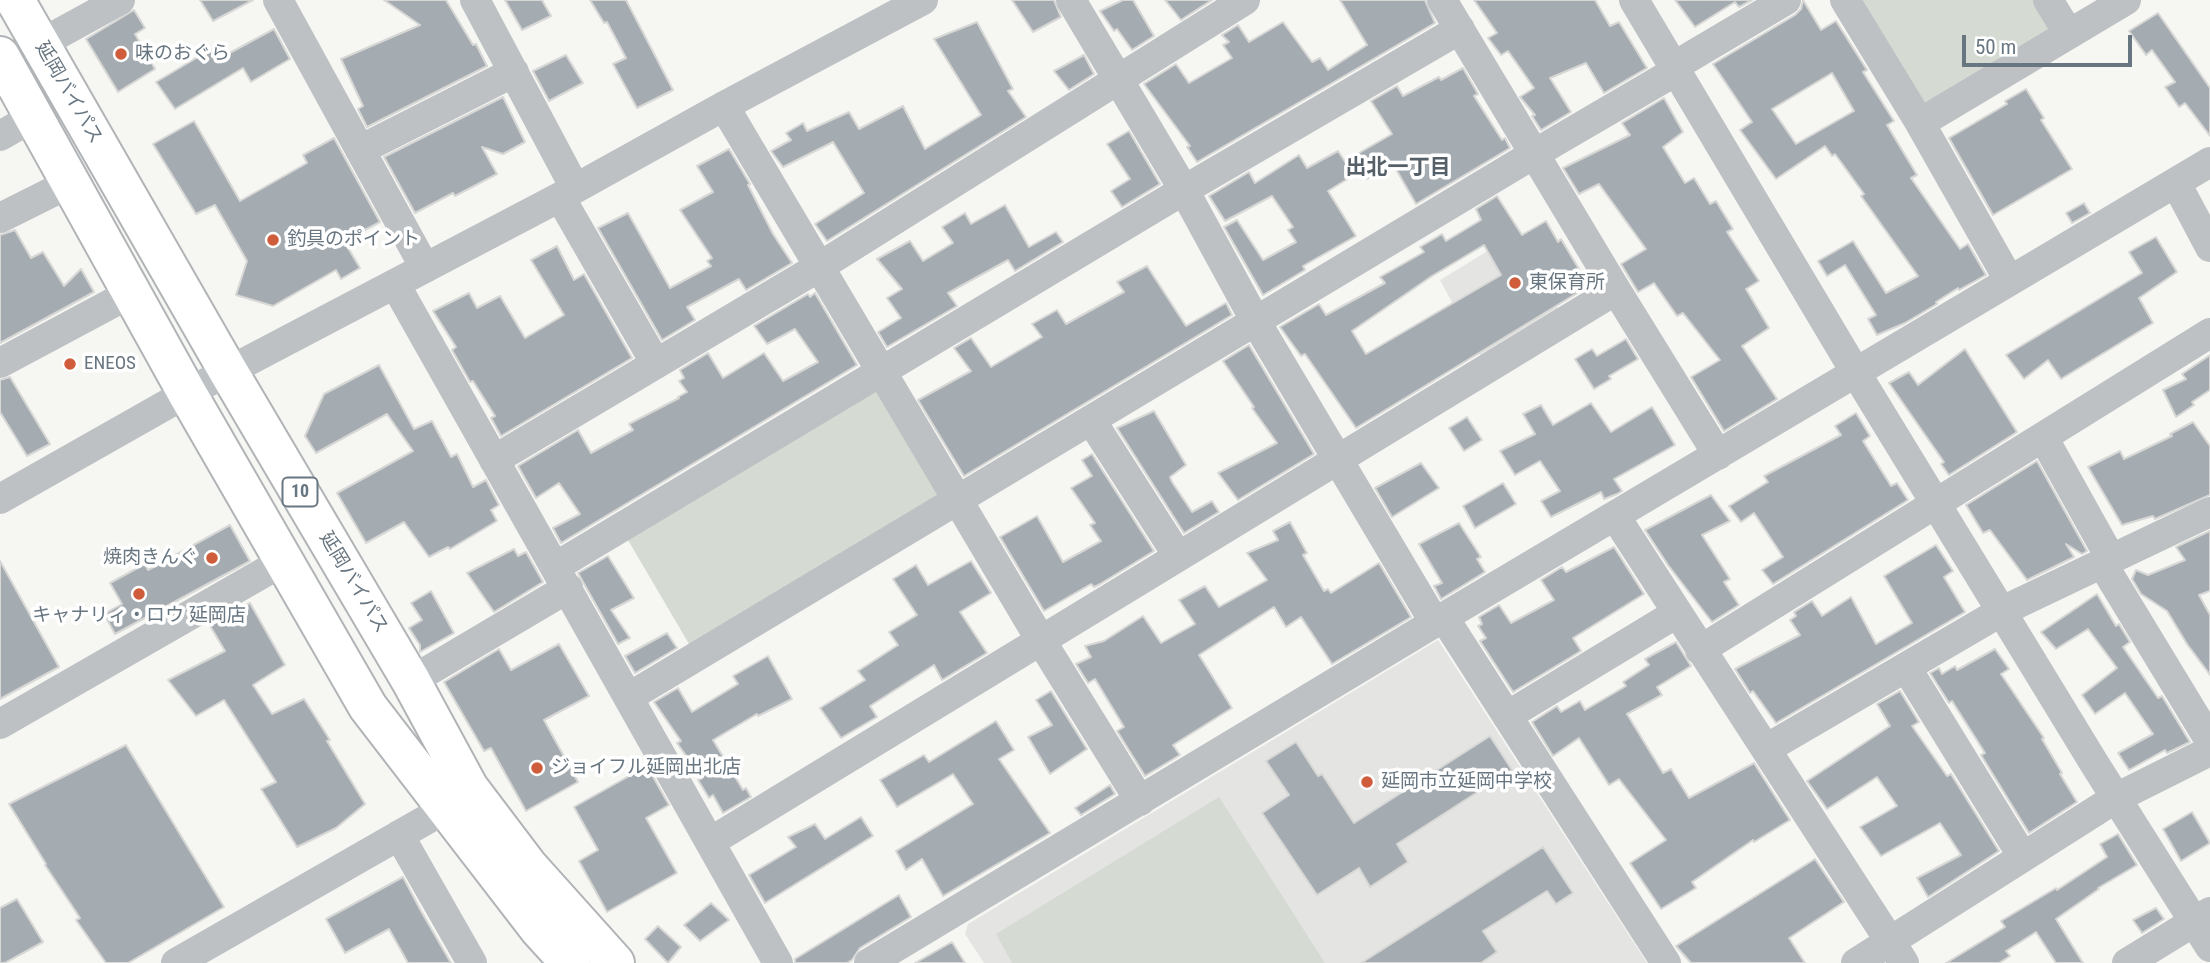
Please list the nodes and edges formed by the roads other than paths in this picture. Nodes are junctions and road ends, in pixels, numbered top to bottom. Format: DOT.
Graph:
graph roads {
  1 [pos="15,0"];
  2 [pos="120,0"];
  3 [pos="278,0"];
  4 [pos="475,0"];
  5 [pos="1071,0"];
  6 [pos="1245,0"];
  7 [pos="1442,0"];
  8 [pos="1634,0"];
  9 [pos="1786,0"];
  10 [pos="1844,0"];
  11 [pos="2048,0"];
  12 [pos="2126,0"];
  13 [pos="913,2"];
  14 [pos="1460,29"];
  15 [pos="2069,34"];
  16 [pos="40,44"];
  17 [pos="0,56"];
  18 [pos="1676,71"];
  19 [pos="514,72"];
  20 [pos="1119,80"];
  21 [pos="724,106"];
  22 [pos="33,117"];
  23 [pos="1920,123"];
  24 [pos="0,136"];
  25 [pos="360,150"];
  26 [pos="1535,154"];
  27 [pos="2210,162"];
  28 [pos="70,183"];
  29 [pos="2176,183"];
  30 [pos="1184,190"];
  31 [pos="568,192"];
  32 [pos="0,218"];
  33 [pos="2210,247"];
  34 [pos="819,267"];
  35 [pos="425,268"];
  36 [pos="2009,280"];
  37 [pos="395,284"];
  38 [pos="1616,290"];
  39 [pos="131,293"];
  40 [pos="1256,321"];
  41 [pos="2210,333"];
  42 [pos="0,363"];
  43 [pos="656,364"];
  44 [pos="228,371"];
  45 [pos="882,372"];
  46 [pos="1856,373"];
  47 [pos="187,393"];
  48 [pos="1091,420"];
  49 [pos="2043,437"];
  50 [pos="1717,455"];
  51 [pos="1339,459"];
  52 [pos="495,460"];
  53 [pos="0,499"];
  54 [pos="958,500"];
  55 [pos="1936,503"];
  56 [pos="2210,512"];
  57 [pos="1615,516"];
  58 [pos="1178,556"];
  59 [pos="284,561"];
  60 [pos="2107,561"];
  61 [pos="561,578"];
  62 [pos="2002,611"];
  63 [pos="1677,613"];
  64 [pos="1439,620"];
  65 [pos="1040,639"];
  66 [pos="1700,650"];
  67 [pos="1906,667"];
  68 [pos="411,681"];
  69 [pos="629,698"];
  70 [pos="1507,716"];
  71 [pos="0,724"];
  72 [pos="2210,741"];
  73 [pos="1766,749"];
  74 [pos="2210,751"];
  75 [pos="2116,798"];
  76 [pos="1140,801"];
  77 [pos="446,809"];
  78 [pos="399,835"];
  79 [pos="710,842"];
  80 [pos="2023,857"];
  81 [pos="2205,927"];
  82 [pos="1897,952"];
  83 [pos="176,963"];
  84 [pos="472,963"];
  85 [pos="570,963"];
  86 [pos="615,963"];
  87 [pos="778,963"];
  88 [pos="869,963"];
  89 [pos="1666,963"];
  90 [pos="1856,963"];
  91 [pos="2127,963"];
  1 -- 16 [label="highway, 延岡バイパス / 10"];
  2 -- 16 [label="street"];
  3 -- 25 [label="street"];
  4 -- 19 [label="street"];
  5 -- 20 [label="street"];
  6 -- 20 [label="street"];
  7 -- 14 [label="street"];
  8 -- 18 [label="street"];
  9 -- 18 [label="street"];
  10 -- 23 [label="street"];
  11 -- 15 [label="street"];
  12 -- 15 [label="street"];
  13 -- 21 [label="street"];
  14 -- 26 [label="street"];
  14 -- 30 [label="street"];
  15 -- 23 [label="street"];
  16 -- 44 [label="highway, 延岡バイパス / 10"];
  17 -- 22 [label="highway, 10"];
  18 -- 26 [label="street"];
  18 -- 46 [label="street"];
  19 -- 25 [label="street"];
  19 -- 31 [label="street"];
  20 -- 30 [label="street"];
  20 -- 34 [label="street"];
  21 -- 31 [label="street"];
  21 -- 34 [label="street"];
  22 -- 24 [label="street"];
  22 -- 28 [label="highway, 10"];
  23 -- 36 [label="street"];
  25 -- 35 [label="street"];
  26 -- 38 [label="street"];
  26 -- 40 [label="street"];
  27 -- 29 [label="street"];
  28 -- 32 [label="street"];
  28 -- 39 [label="highway, 10"];
  29 -- 33 [label="street"];
  29 -- 36 [label="street"];
  30 -- 40 [label="street"];
  30 -- 45 [label="street"];
  31 -- 35 [label="street"];
  31 -- 43 [label="street"];
  34 -- 43 [label="street"];
  34 -- 45 [label="street"];
  35 -- 37 [label="street"];
  36 -- 46 [label="street"];
  37 -- 44 [label="street"];
  37 -- 52 [label="street"];
  38 -- 50 [label="street"];
  38 -- 51 [label="street"];
  39 -- 42 [label="street"];
  39 -- 47 [label="highway, 10"];
  40 -- 48 [label="street"];
  40 -- 51 [label="street"];
  41 -- 49 [label="street"];
  43 -- 52 [label="street"];
  44 -- 47 [label="street"];
  44 -- 68 [label="highway, 延岡バイパス / 10"];
  45 -- 54 [label="street"];
  45 -- 61 [label="street"];
  46 -- 50 [label="street"];
  46 -- 55 [label="street"];
  47 -- 53 [label="street"];
  47 -- 59 [label="highway, 10"];
  48 -- 54 [label="street"];
  48 -- 58 [label="street"];
  49 -- 55 [label="street"];
  49 -- 60 [label="street"];
  50 -- 57 [label="street"];
  51 -- 58 [label="street"];
  51 -- 64 [label="street"];
  52 -- 61 [label="street"];
  54 -- 65 [label="street"];
  54 -- 69 [label="street"];
  55 -- 62 [label="street"];
  55 -- 66 [label="street"];
  56 -- 60 [label="street"];
  57 -- 63 [label="street"];
  57 -- 64 [label="street"];
  58 -- 65 [label="street"];
  59 -- 71 [label="street"];
  59 -- 77 [label="highway, 10"];
  60 -- 62 [label="street"];
  60 -- 72 [label="street"];
  61 -- 68 [label="street"];
  61 -- 69 [label="street"];
  62 -- 67 [label="street"];
  62 -- 75 [label="street"];
  63 -- 66 [label="street"];
  63 -- 70 [label="street"];
  64 -- 70 [label="street"];
  64 -- 76 [label="street"];
  65 -- 76 [label="street"];
  65 -- 79 [label="street"];
  66 -- 73 [label="street"];
  67 -- 73 [label="street"];
  67 -- 80 [label="street"];
  68 -- 86 [label="highway, 延岡バイパス / 10"];
  69 -- 79 [label="street"];
  70 -- 89 [label="street"];
  73 -- 82 [label="street"];
  74 -- 75 [label="street"];
  75 -- 80 [label="street"];
  75 -- 81 [label="street"];
  76 -- 88 [label="street"];
  77 -- 78 [label="street"];
  77 -- 85 [label="highway, 10"];
  78 -- 83 [label="street"];
  78 -- 84 [label="street"];
  79 -- 87 [label="street"];
  80 -- 82 [label="street"];
  81 -- 91 [label="street"];
  82 -- 90 [label="street"];
}
